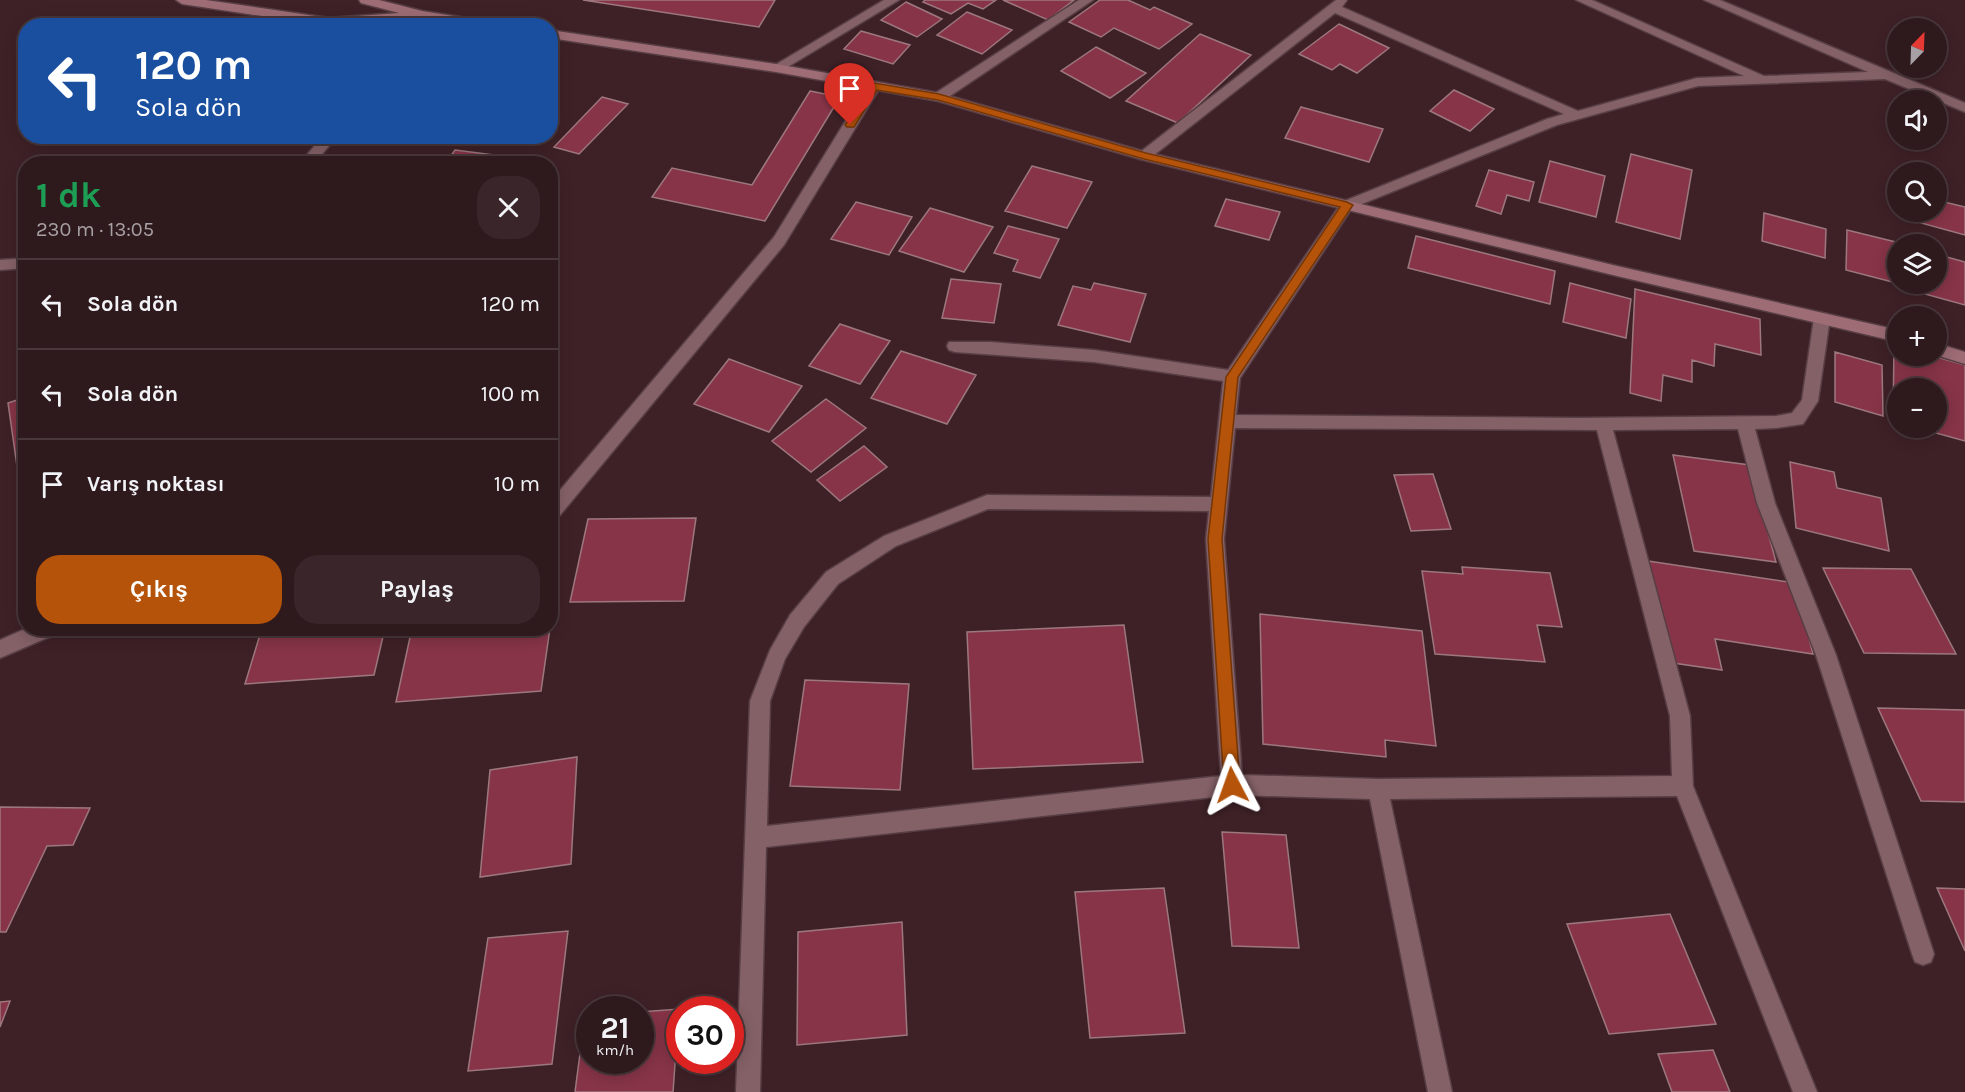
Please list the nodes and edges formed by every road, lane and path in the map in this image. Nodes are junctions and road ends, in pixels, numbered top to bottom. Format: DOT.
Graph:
graph roads {
  1 [pos="182,0"];
  2 [pos="365,0"];
  3 [pos="893,0"];
  4 [pos="1087,0"];
  5 [pos="1582,0"];
  6 [pos="1710,0"];
  7 [pos="1338,4"];
  8 [pos="302,18"];
  9 [pos="412,18"];
  10 [pos="558,35"];
  11 [pos="776,68"];
  12 [pos="1887,74"];
  13 [pos="1887,75"];
  14 [pos="1896,78"];
  15 [pos="1763,80"];
  16 [pos="874,86"];
  17 [pos="939,98"];
  18 [pos="1965,108"];
  19 [pos="1577,115"];
  20 [pos="324,144"];
  21 [pos="313,156"];
  22 [pos="1144,156"];
  23 [pos="1347,205"];
  24 [pos="18,264"];
  25 [pos="0,265"];
  26 [pos="1822,318"];
  27 [pos="1887,333"];
  28 [pos="955,346"];
  29 [pos="1947,352"];
  30 [pos="1965,358"];
  31 [pos="1232,377"];
  32 [pos="1228,421"];
  33 [pos="1745,422"];
  34 [pos="1603,423"];
  35 [pos="1219,504"];
  36 [pos="558,505"];
  37 [pos="30,636"];
  38 [pos="0,649"];
  39 [pos="1232,785"];
  40 [pos="1683,786"];
  41 [pos="1378,789"];
  42 [pos="754,838"];
  43 [pos="1923,954"];
  44 [pos="748,1092"];
  45 [pos="1440,1092"];
  46 [pos="1805,1092"];
  1 -- 8 [label="main road"];
  2 -- 9 [label="main road"];
  3 -- 11 [label="street"];
  4 -- 17 [label="street"];
  5 -- 15 [label="street"];
  6 -- 12 [label="street"];
  7 -- 19 [label="street"];
  7 -- 22 [label="street"];
  10 -- 11 [label="main road"];
  11 -- 16 [label="main road"];
  13 -- 15 [label="street"];
  14 -- 18 [label="street"];
  15 -- 19 [label="street"];
  16 -- 17 [label="main road"];
  16 -- 36 [label="street"];
  17 -- 22 [label="main road"];
  19 -- 23 [label="street"];
  20 -- 21 [label="street"];
  22 -- 23 [label="main road"];
  23 -- 26 [label="main road"];
  23 -- 31 [label="street"];
  24 -- 25 [label="street"];
  26 -- 27 [label="main road"];
  26 -- 33 [label="street"];
  28 -- 31 [label="street"];
  29 -- 30 [label="main road"];
  31 -- 32 [label="street"];
  32 -- 34 [label="street"];
  32 -- 35 [label="street"];
  33 -- 34 [label="street"];
  33 -- 43 [label="street"];
  34 -- 40 [label="street"];
  35 -- 39 [label="street"];
  35 -- 42 [label="street"];
  37 -- 38 [label="street"];
  39 -- 41 [label="street"];
  39 -- 42 [label="street"];
  40 -- 41 [label="street"];
  40 -- 46 [label="street"];
  41 -- 45 [label="street"];
  42 -- 44 [label="street"];
}
